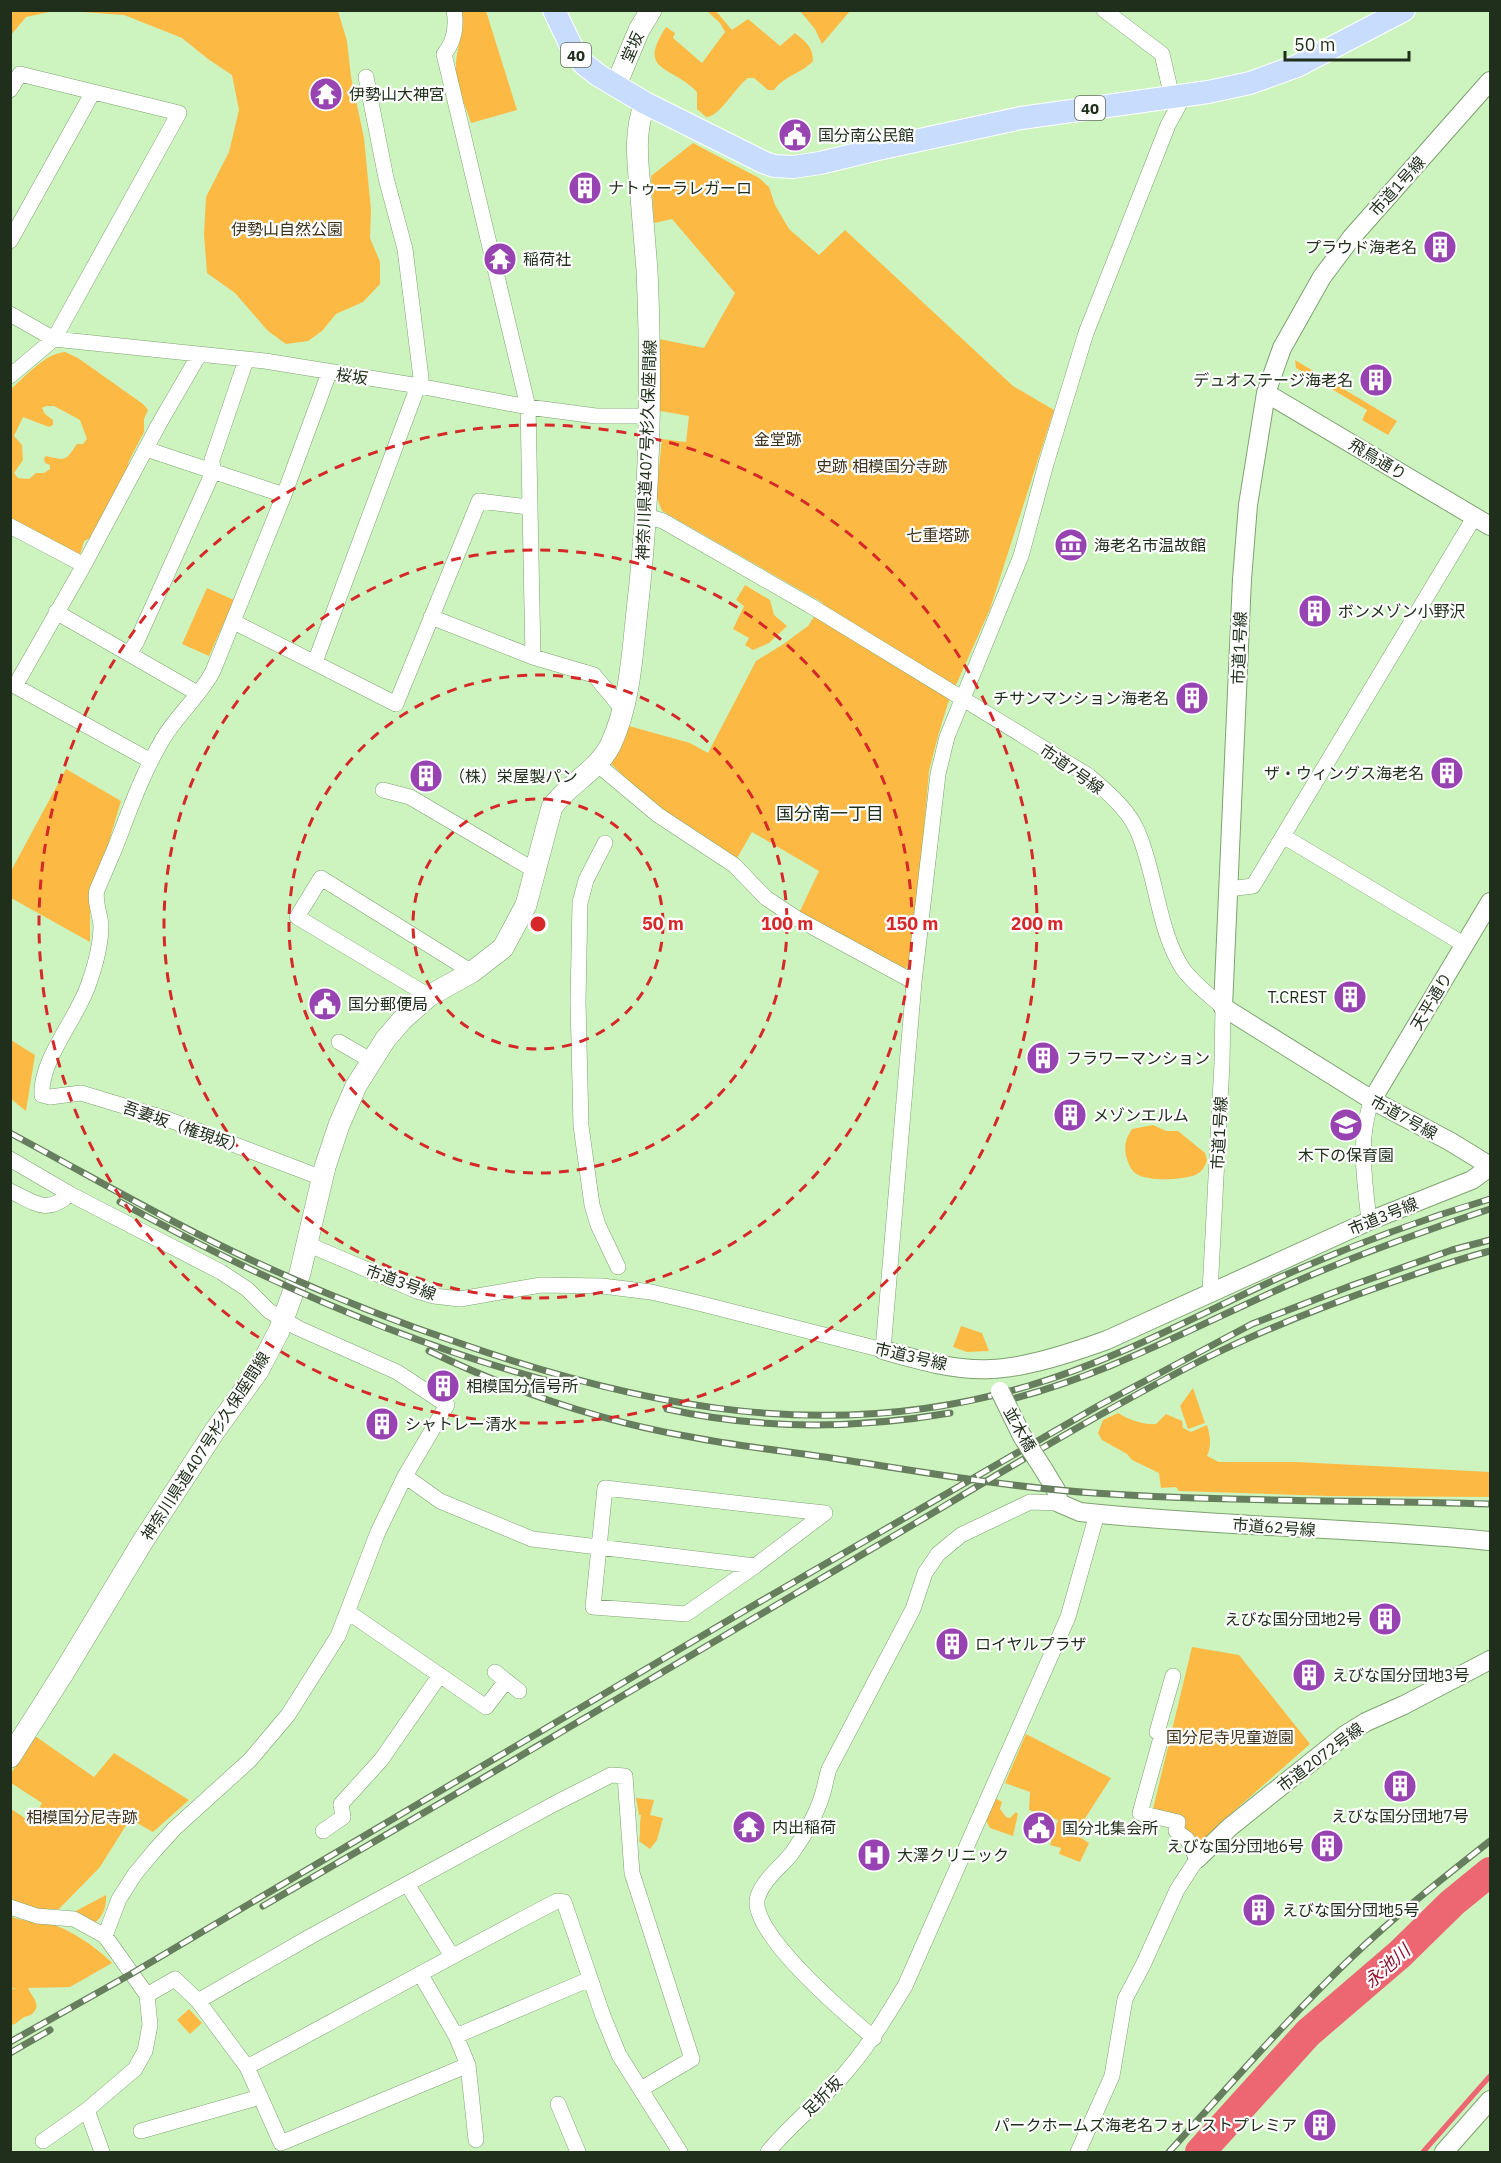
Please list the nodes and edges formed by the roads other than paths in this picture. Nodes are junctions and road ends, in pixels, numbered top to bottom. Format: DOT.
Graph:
graph roads {
  1 [pos="454,10"];
  2 [pos="554,10"];
  3 [pos="651,10"];
  4 [pos="1104,10"];
  5 [pos="1404,10"];
  6 [pos="366,77"];
  7 [pos="1491,81"];
  8 [pos="615,85"];
  9 [pos="10,90"];
  10 [pos="93,92"];
  11 [pos="1178,95"];
  12 [pos="645,103"];
  13 [pos="10,242"];
  14 [pos="10,314"];
  15 [pos="54,339"];
  16 [pos="199,355"];
  17 [pos="246,360"];
  18 [pos="329,373"];
  19 [pos="10,376"];
  20 [pos="419,386"];
  21 [pos="1266,393"];
  22 [pos="528,407"];
  23 [pos="649,416"];
  24 [pos="146,449"];
  25 [pos="213,472"];
  26 [pos="284,495"];
  27 [pos="528,507"];
  28 [pos="646,516"];
  29 [pos="1483,521"];
  30 [pos="10,526"];
  31 [pos="84,566"];
  32 [pos="56,612"];
  33 [pos="431,617"];
  34 [pos="234,622"];
  35 [pos="129,654"];
  36 [pos="533,657"];
  37 [pos="315,662"];
  38 [pos="197,693"];
  39 [pos="963,698"];
  40 [pos="623,710"];
  41 [pos="151,761"];
  42 [pos="597,764"];
  43 [pos="383,790"];
  44 [pos="1283,836"];
  45 [pos="604,843"];
  46 [pos="534,870"];
  47 [pos="1228,889"];
  48 [pos="1491,902"];
  49 [pos="1465,945"];
  50 [pos="472,972"];
  51 [pos="914,982"];
  52 [pos="429,996"];
  53 [pos="1223,1007"];
  54 [pos="339,1042"];
  55 [pos="372,1060"];
  56 [pos="1372,1100"];
  57 [pos="10,1159"];
  58 [pos="1491,1166"];
  59 [pos="322,1178"];
  60 [pos="10,1191"];
  61 [pos="70,1194"];
  62 [pos="1370,1221"];
  63 [pos="307,1244"];
  64 [pos="618,1267"];
  65 [pos="1209,1292"];
  66 [pos="283,1318"];
  67 [pos="883,1350"];
  68 [pos="992,1370"];
  69 [pos="405,1476"];
  70 [pos="1059,1503"];
  71 [pos="1097,1514"];
  72 [pos="1491,1541"];
  73 [pos="599,1547"];
  74 [pos="755,1566"];
  75 [pos="348,1612"];
  76 [pos="1491,1660"];
  77 [pos="440,1675"];
  78 [pos="1173,1676"];
  79 [pos="519,1691"];
  80 [pos="10,1757"];
  81 [pos="323,1831"];
  82 [pos="1197,1859"];
  83 [pos="407,1884"];
  84 [pos="10,1907"];
  85 [pos="105,1936"];
  86 [pos="452,1956"];
  87 [pos="421,1975"];
  88 [pos="590,1979"];
  89 [pos="147,1995"];
  90 [pos="198,2001"];
  91 [pos="456,2036"];
  92 [pos="874,2038"];
  93 [pos="468,2065"];
  94 [pos="247,2067"];
  95 [pos="641,2089"];
  96 [pos="260,2097"];
  97 [pos="1491,2100"];
  98 [pos="558,2104"];
  99 [pos="87,2110"];
  100 [pos="141,2131"];
  101 [pos="476,2140"];
  102 [pos="43,2141"];
  103 [pos="102,2152"];
  104 [pos="578,2152"];
  105 [pos="680,2152"];
  106 [pos="768,2152"];
  107 [pos="1078,2152"];
  108 [pos="1444,2152"];
  1 -- 22 [label="street"];
  2 -- 8 [label="main road, 40"];
  3 -- 8 [label="main road, 堂坂"];
  4 -- 11 [label="street"];
  5 -- 11 [label="main road, 40"];
  6 -- 20 [label="street"];
  7 -- 21 [label="street, 市道1号線"];
  8 -- 12 [label="main road, 40"];
  9 -- 10 [label="street"];
  10 -- 13 [label="street"];
  10 -- 15 [label="street"];
  11 -- 12 [label="main road, 40"];
  11 -- 39 [label="street"];
  12 -- 23 [label="main road, 神奈川県道407号杉久保座間線"];
  14 -- 15 [label="street"];
  15 -- 16 [label="street, 桜坂"];
  15 -- 19 [label="street"];
  16 -- 17 [label="street, 桜坂"];
  16 -- 24 [label="street"];
  17 -- 18 [label="street, 桜坂"];
  17 -- 25 [label="street"];
  18 -- 20 [label="street, 桜坂"];
  18 -- 26 [label="street"];
  20 -- 22 [label="street, 桜坂"];
  20 -- 37 [label="street"];
  21 -- 29 [label="street, 飛鳥通り"];
  21 -- 47 [label="street, 市道1号線"];
  22 -- 23 [label="street, 桜坂"];
  22 -- 27 [label="street"];
  23 -- 28 [label="main road, 神奈川県道407号杉久保座間線"];
  24 -- 25 [label="street"];
  24 -- 31 [label="street"];
  25 -- 26 [label="street"];
  25 -- 35 [label="street"];
  26 -- 34 [label="street"];
  27 -- 33 [label="street"];
  27 -- 36 [label="street"];
  28 -- 39 [label="street, 市道7号線"];
  28 -- 40 [label="main road, 神奈川県道407号杉久保座間線"];
  29 -- 44 [label="street"];
  30 -- 31 [label="street"];
  31 -- 32 [label="street"];
  32 -- 35 [label="street"];
  32 -- 41 [label="street"];
  33 -- 36 [label="street"];
  33 -- 37 [label="street"];
  34 -- 37 [label="street"];
  34 -- 38 [label="street"];
  35 -- 38 [label="street"];
  36 -- 40 [label="street"];
  38 -- 41 [label="street"];
  39 -- 51 [label="street"];
  39 -- 53 [label="street, 市道7号線"];
  40 -- 42 [label="main road, 神奈川県道407号杉久保座間線"];
  41 -- 59 [label="street, 吾妻坂（権現坂）"];
  42 -- 46 [label="main road, 神奈川県道407号杉久保座間線"];
  42 -- 51 [label="street"];
  43 -- 46 [label="street"];
  44 -- 47 [label="street"];
  44 -- 49 [label="street"];
  45 -- 64 [label="street"];
  46 -- 50 [label="main road, 神奈川県道407号杉久保座間線"];
  47 -- 53 [label="street, 市道1号線"];
  48 -- 49 [label="street, 天平通り"];
  49 -- 56 [label="street, 天平通り"];
  50 -- 52 [label="main road, 神奈川県道407号杉久保座間線"];
  50 -- 52 [label="street"];
  51 -- 67 [label="street"];
  52 -- 55 [label="main road, 神奈川県道407号杉久保座間線"];
  53 -- 56 [label="street, 市道7号線"];
  53 -- 65 [label="street, 市道1号線"];
  54 -- 55 [label="street"];
  55 -- 59 [label="main road, 神奈川県道407号杉久保座間線"];
  56 -- 58 [label="street, 市道7号線"];
  56 -- 62 [label="street"];
  57 -- 61 [label="street"];
  58 -- 62 [label="street, 市道3号線"];
  59 -- 63 [label="main road, 神奈川県道407号杉久保座間線"];
  60 -- 61 [label="street"];
  61 -- 66 [label="street"];
  62 -- 65 [label="street, 市道3号線"];
  63 -- 66 [label="main road, 神奈川県道407号杉久保座間線"];
  63 -- 67 [label="street, 市道3号線"];
  65 -- 68 [label="street, 市道3号線"];
  66 -- 69 [label="street"];
  66 -- 80 [label="main road, 神奈川県道407号杉久保座間線"];
  67 -- 68 [label="street, 市道3号線"];
  68 -- 70 [label="street, 並木橋, bridge"];
  69 -- 73 [label="street"];
  69 -- 75 [label="street"];
  70 -- 71 [label="street, 市道62号線"];
  70 -- 92 [label="street"];
  71 -- 72 [label="street, 市道62号線"];
  71 -- 92 [label="street, 足折坂"];
  73 -- 74 [label="street"];
  73 -- 74 [label="street"];
  73 -- 74 [label="street"];
  75 -- 77 [label="street"];
  75 -- 85 [label="street"];
  76 -- 82 [label="street, 市道2072号線"];
  77 -- 79 [label="street"];
  77 -- 81 [label="street"];
  78 -- 82 [label="street"];
  82 -- 107 [label="street"];
  83 -- 86 [label="street"];
  83 -- 90 [label="street"];
  83 -- 95 [label="street"];
  84 -- 85 [label="street"];
  85 -- 89 [label="street"];
  86 -- 87 [label="street"];
  86 -- 88 [label="street"];
  87 -- 91 [label="street"];
  87 -- 94 [label="street"];
  88 -- 91 [label="street"];
  88 -- 95 [label="street"];
  89 -- 90 [label="street"];
  89 -- 99 [label="street"];
  90 -- 94 [label="street"];
  91 -- 93 [label="street"];
  92 -- 106 [label="street, 足折坂"];
  93 -- 96 [label="street"];
  93 -- 101 [label="street"];
  94 -- 96 [label="street"];
  95 -- 105 [label="street"];
  96 -- 100 [label="street"];
  97 -- 108 [label="street"];
  98 -- 104 [label="street"];
  99 -- 102 [label="street"];
  99 -- 103 [label="street"];
}
